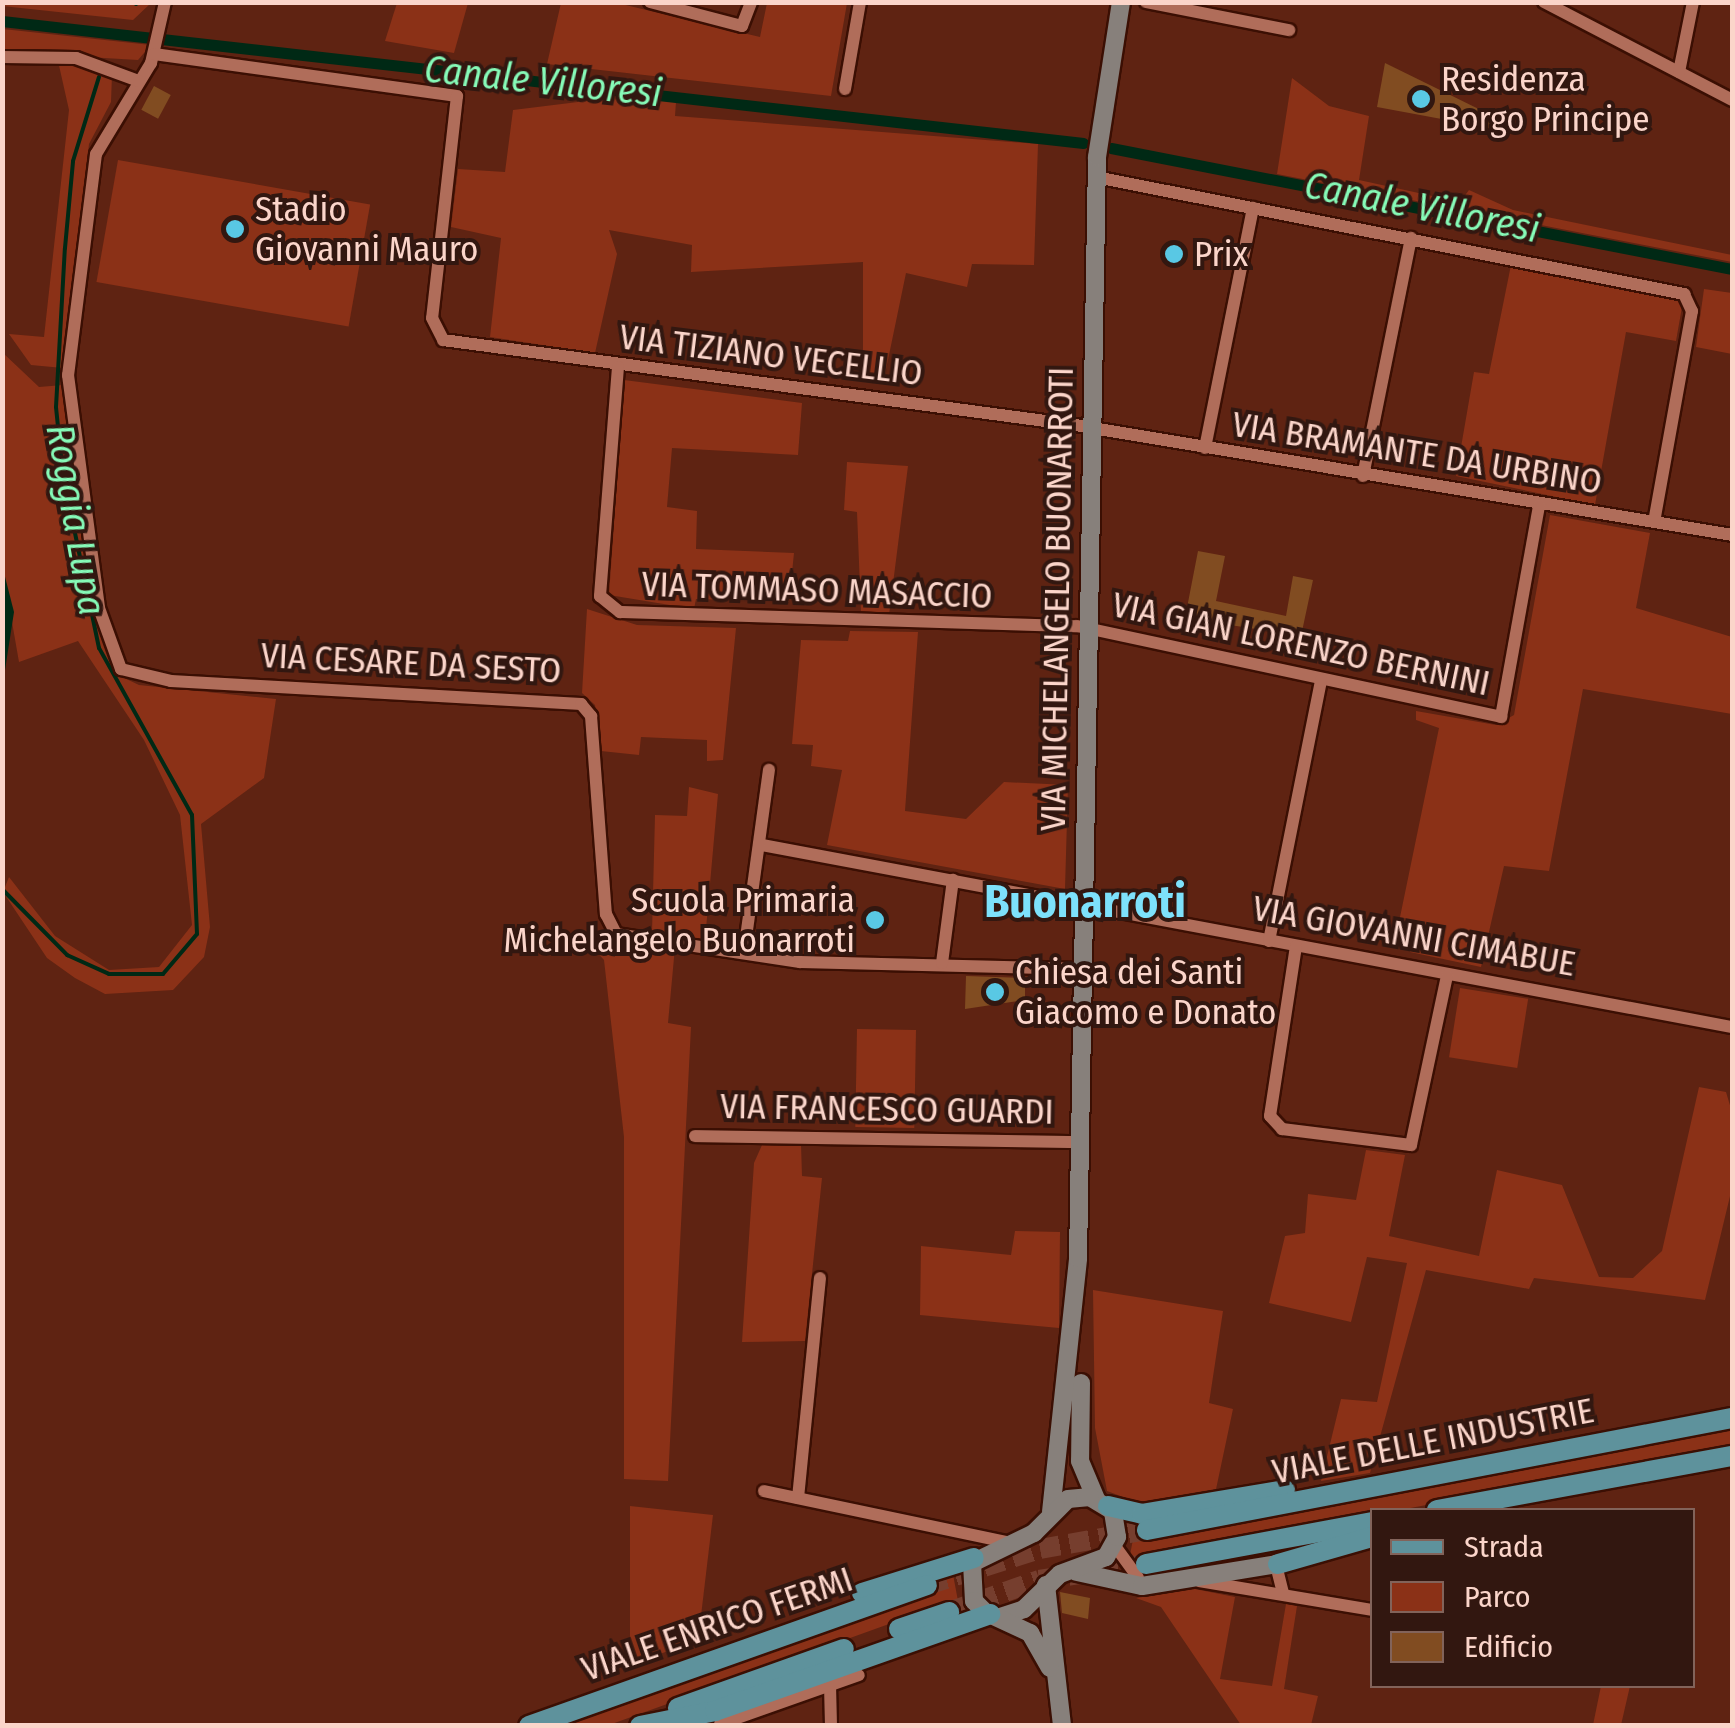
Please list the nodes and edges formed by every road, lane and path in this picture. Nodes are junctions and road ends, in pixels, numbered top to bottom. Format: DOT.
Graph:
graph roads {
  1 [pos="165,2"];
  2 [pos="650,2"];
  3 [pos="751,2"];
  4 [pos="860,2"];
  5 [pos="1121,2"];
  6 [pos="1146,2"];
  7 [pos="1544,2"];
  8 [pos="1694,2"];
  9 [pos="1289,30"];
  10 [pos="154,48"];
  11 [pos="2,57"];
  12 [pos="1679,72"];
  13 [pos="138,80"];
  14 [pos="846,89"];
  15 [pos="1732,100"];
  16 [pos="1096,177"];
  17 [pos="1253,208"];
  18 [pos="1411,238"];
  19 [pos="618,367"];
  20 [pos="1093,428"];
  21 [pos="1205,448"];
  22 [pos="1363,476"];
  23 [pos="1539,505"];
  24 [pos="1654,522"];
  25 [pos="1732,535"];
  26 [pos="1088,629"];
  27 [pos="1321,680"];
  28 [pos="769,770"];
  29 [pos="762,845"];
  30 [pos="953,880"];
  31 [pos="1085,904"];
  32 [pos="1270,940"];
  33 [pos="1296,946"];
  34 [pos="744,952"];
  35 [pos="942,963"];
  36 [pos="1084,969"];
  37 [pos="1448,976"];
  38 [pos="1732,1027"];
  39 [pos="695,1136"];
  40 [pos="1079,1142"];
  41 [pos="1078,1258"];
  42 [pos="820,1278"];
  43 [pos="1732,1418"];
  44 [pos="1732,1456"];
  45 [pos="1470,1468"];
  46 [pos="764,1490"];
  47 [pos="798,1498"];
  48 [pos="1102,1502"];
  49 [pos="1456,1508"];
  50 [pos="1052,1512"];
  51 [pos="1370,1522"];
  52 [pos="1147,1530"];
  53 [pos="961,1535"];
  54 [pos="1370,1539"];
  55 [pos="1013,1543"];
  56 [pos="1115,1546"];
  57 [pos="976,1556"];
  58 [pos="1278,1564"];
  59 [pos="1068,1570"];
  60 [pos="1140,1571"];
  61 [pos="1186,1580"];
  62 [pos="1046,1584"];
  63 [pos="927,1585"];
  64 [pos="1282,1592"];
  65 [pos="1370,1610"];
  66 [pos="949,1612"];
  67 [pos="995,1616"];
  68 [pos="857,1667"];
  69 [pos="687,1668"];
  70 [pos="1050,1668"];
  71 [pos="830,1685"];
  72 [pos="718,1718"];
  73 [pos="528,1726"];
  74 [pos="628,1726"];
  75 [pos="640,1726"];
  76 [pos="830,1726"];
  77 [pos="1062,1726"];
  1 -- 10 [label="street"];
  2 -- 3 [label="street"];
  4 -- 14 [label="street"];
  5 -- 16 [label="street, VIA MICHELANGELO BUONARROTI"];
  6 -- 9 [label="street"];
  7 -- 12 [label="street"];
  8 -- 12 [label="street"];
  10 -- 13 [label="street"];
  10 -- 19 [label="street, VIA TIZIANO VECELLIO"];
  11 -- 13 [label="street"];
  12 -- 15 [label="street"];
  13 -- 34 [label="street, VIA CESARE DA SESTO"];
  16 -- 17 [label="street"];
  16 -- 20 [label="street, VIA MICHELANGELO BUONARROTI"];
  17 -- 18 [label="street"];
  17 -- 21 [label="street"];
  18 -- 22 [label="street"];
  18 -- 24 [label="street"];
  19 -- 20 [label="street, VIA TIZIANO VECELLIO"];
  19 -- 26 [label="street, VIA TOMMASO MASACCIO"];
  20 -- 21 [label="street, VIA BRAMANTE DA URBINO"];
  20 -- 26 [label="street, VIA MICHELANGELO BUONARROTI"];
  21 -- 22 [label="street, VIA BRAMANTE DA URBINO"];
  22 -- 23 [label="street, VIA BRAMANTE DA URBINO"];
  23 -- 24 [label="street, VIA BRAMANTE DA URBINO"];
  23 -- 27 [label="street, VIA GIAN LORENZO BERNINI"];
  24 -- 25 [label="street, VIA BRAMANTE DA URBINO"];
  26 -- 27 [label="street, VIA GIAN LORENZO BERNINI"];
  26 -- 31 [label="street, VIA MICHELANGELO BUONARROTI"];
  27 -- 32 [label="street"];
  28 -- 29 [label="street"];
  29 -- 30 [label="street, VIA GIOVANNI CIMABUE"];
  29 -- 34 [label="street"];
  30 -- 31 [label="street, VIA GIOVANNI CIMABUE"];
  30 -- 35 [label="street"];
  31 -- 32 [label="street, VIA GIOVANNI CIMABUE"];
  31 -- 36 [label="street, VIA MICHELANGELO BUONARROTI"];
  32 -- 33 [label="street, VIA GIOVANNI CIMABUE"];
  33 -- 37 [label="street, VIA GIOVANNI CIMABUE"];
  33 -- 37 [label="street"];
  34 -- 35 [label="street"];
  35 -- 36 [label="street"];
  36 -- 40 [label="street, VIA MICHELANGELO BUONARROTI"];
  37 -- 38 [label="street, VIA GIOVANNI CIMABUE"];
  39 -- 40 [label="street, VIA FRANCESCO GUARDI"];
  40 -- 41 [label="street, VIA MICHELANGELO BUONARROTI"];
  41 -- 48 [label="street, VIA MICHELANGELO BUONARROTI"];
  41 -- 50 [label="street, VIA MICHELANGELO BUONARROTI"];
  42 -- 47 [label="street"];
  43 -- 45 [label="main road, VIALE DELLE INDUSTRIE"];
  44 -- 49 [label="main road, VIALE DELLE INDUSTRIE"];
  45 -- 48 [label="main road"];
  45 -- 52 [label="main road, VIALE DELLE INDUSTRIE"];
  46 -- 47 [label="street"];
  47 -- 53 [label="street"];
  48 -- 50 [label="street"];
  48 -- 56 [label="street"];
  50 -- 55 [label="street"];
  51 -- 60 [label="main road, VIALE DELLE INDUSTRIE"];
  53 -- 55 [label="street"];
  53 -- 57 [label="street"];
  54 -- 58 [label="main road"];
  55 -- 57 [label="street"];
  56 -- 59 [label="street"];
  56 -- 60 [label="street"];
  57 -- 67 [label="street"];
  57 -- 69 [label="main road"];
  58 -- 60 [label="street"];
  58 -- 61 [label="street"];
  58 -- 64 [label="street"];
  59 -- 61 [label="street"];
  59 -- 62 [label="street"];
  61 -- 64 [label="street"];
  62 -- 67 [label="street"];
  62 -- 70 [label="street"];
  63 -- 69 [label="main road, VIALE ENRICO FERMI"];
  64 -- 65 [label="street"];
  66 -- 74 [label="main road, VIALE ENRICO FERMI"];
  67 -- 68 [label="main road"];
  67 -- 70 [label="street"];
  68 -- 71 [label="street"];
  68 -- 72 [label="main road"];
  69 -- 73 [label="main road, VIALE ENRICO FERMI"];
  70 -- 77 [label="street"];
  71 -- 72 [label="street"];
  71 -- 76 [label="street"];
  72 -- 75 [label="main road"];
}
